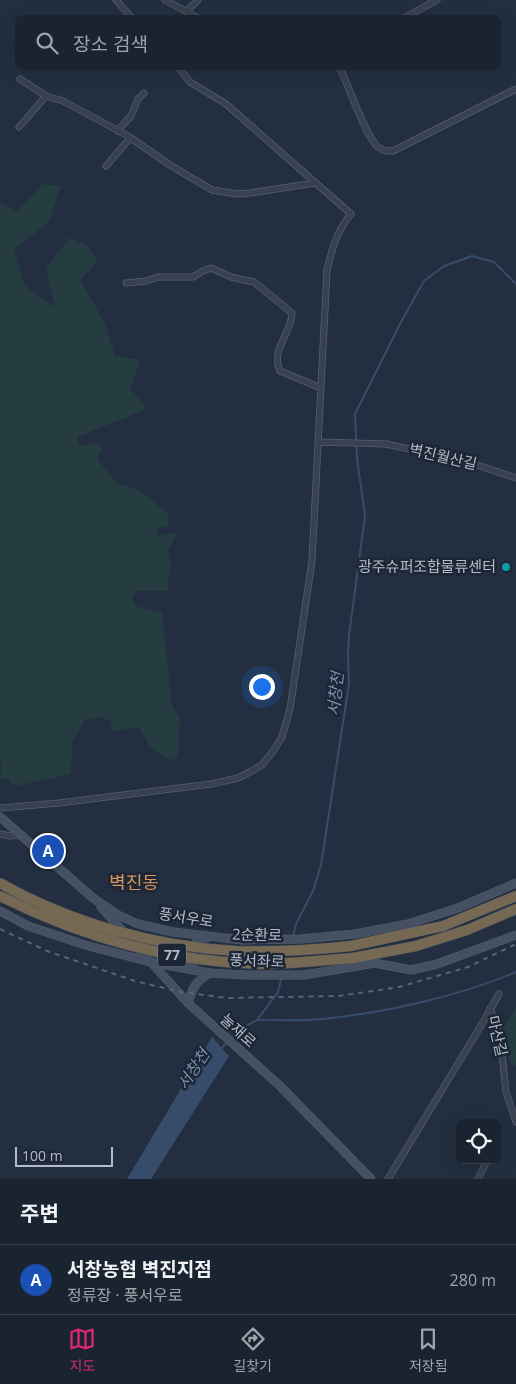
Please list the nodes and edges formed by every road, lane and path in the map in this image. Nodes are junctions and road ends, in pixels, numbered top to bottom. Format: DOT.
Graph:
graph roads {
  1 [pos="116,0"];
  2 [pos="165,0"];
  3 [pos="198,0"];
  4 [pos="437,0"];
  5 [pos="187,11"];
  6 [pos="129,15"];
  7 [pos="193,15"];
  8 [pos="410,15"];
  9 [pos="181,70"];
  10 [pos="341,70"];
  11 [pos="20,79"];
  12 [pos="515,92"];
  13 [pos="144,93"];
  14 [pos="46,96"];
  15 [pos="19,126"];
  16 [pos="117,131"];
  17 [pos="130,138"];
  18 [pos="106,166"];
  19 [pos="315,183"];
  20 [pos="126,284"];
  21 [pos="321,388"];
  22 [pos="320,442"];
  23 [pos="516,478"];
  24 [pos="0,808"];
  25 [pos="0,817"];
  26 [pos="0,834"];
  27 [pos="20,835"];
  28 [pos="0,883"];
  29 [pos="516,883"];
  30 [pos="0,896"];
  31 [pos="516,896"];
  32 [pos="93,898"];
  33 [pos="516,910"];
  34 [pos="0,911"];
  35 [pos="157,928"];
  36 [pos="516,935"];
  37 [pos="216,937"];
  38 [pos="134,943"];
  39 [pos="150,962"];
  40 [pos="196,970"];
  41 [pos="210,973"];
  42 [pos="499,994"];
  43 [pos="188,1003"];
  44 [pos="490,1008"];
  45 [pos="516,1122"];
  46 [pos="485,1165"];
  47 [pos="371,1179"];
  48 [pos="388,1179"];
  49 [pos="478,1179"];
  1 -- 6 [label="street"];
  2 -- 5 [label="street"];
  3 -- 5 [label="street"];
  4 -- 8 [label="street"];
  5 -- 7 [label="street"];
  9 -- 19 [label="street"];
  10 -- 12 [label="street"];
  11 -- 14 [label="street"];
  13 -- 16 [label="street"];
  14 -- 15 [label="street"];
  14 -- 16 [label="street"];
  16 -- 17 [label="street"];
  17 -- 18 [label="street"];
  17 -- 19 [label="street"];
  19 -- 21 [label="street"];
  20 -- 21 [label="street"];
  21 -- 22 [label="street"];
  22 -- 23 [label="street, 벽진월산길"];
  22 -- 24 [label="street"];
  25 -- 27 [label="street, 풍서우로"];
  26 -- 27 [label="street"];
  27 -- 32 [label="street, 풍서우로"];
  28 -- 31 [label="highway, 2순환로 / 77, bridge"];
  29 -- 37 [label="street, 풍서우로"];
  30 -- 33 [label="highway, 2순환로 / 77, bridge"];
  32 -- 35 [label="street, 풍서우로"];
  32 -- 38 [label="street, 눌재로"];
  34 -- 39 [label="street, 풍서좌로"];
  35 -- 37 [label="street, 풍서우로"];
  35 -- 38 [label="street"];
  36 -- 41 [label="street, 풍서좌로"];
  37 -- 40 [label="street"];
  38 -- 39 [label="street, 눌재로"];
  39 -- 40 [label="street, 풍서좌로"];
  39 -- 43 [label="street, 눌재로"];
  40 -- 41 [label="street, 풍서좌로"];
  41 -- 43 [label="street"];
  42 -- 44 [label="street"];
  43 -- 47 [label="street, 눌재로"];
  44 -- 45 [label="street, 마산길"];
  44 -- 48 [label="street"];
  46 -- 49 [label="street"];
}
